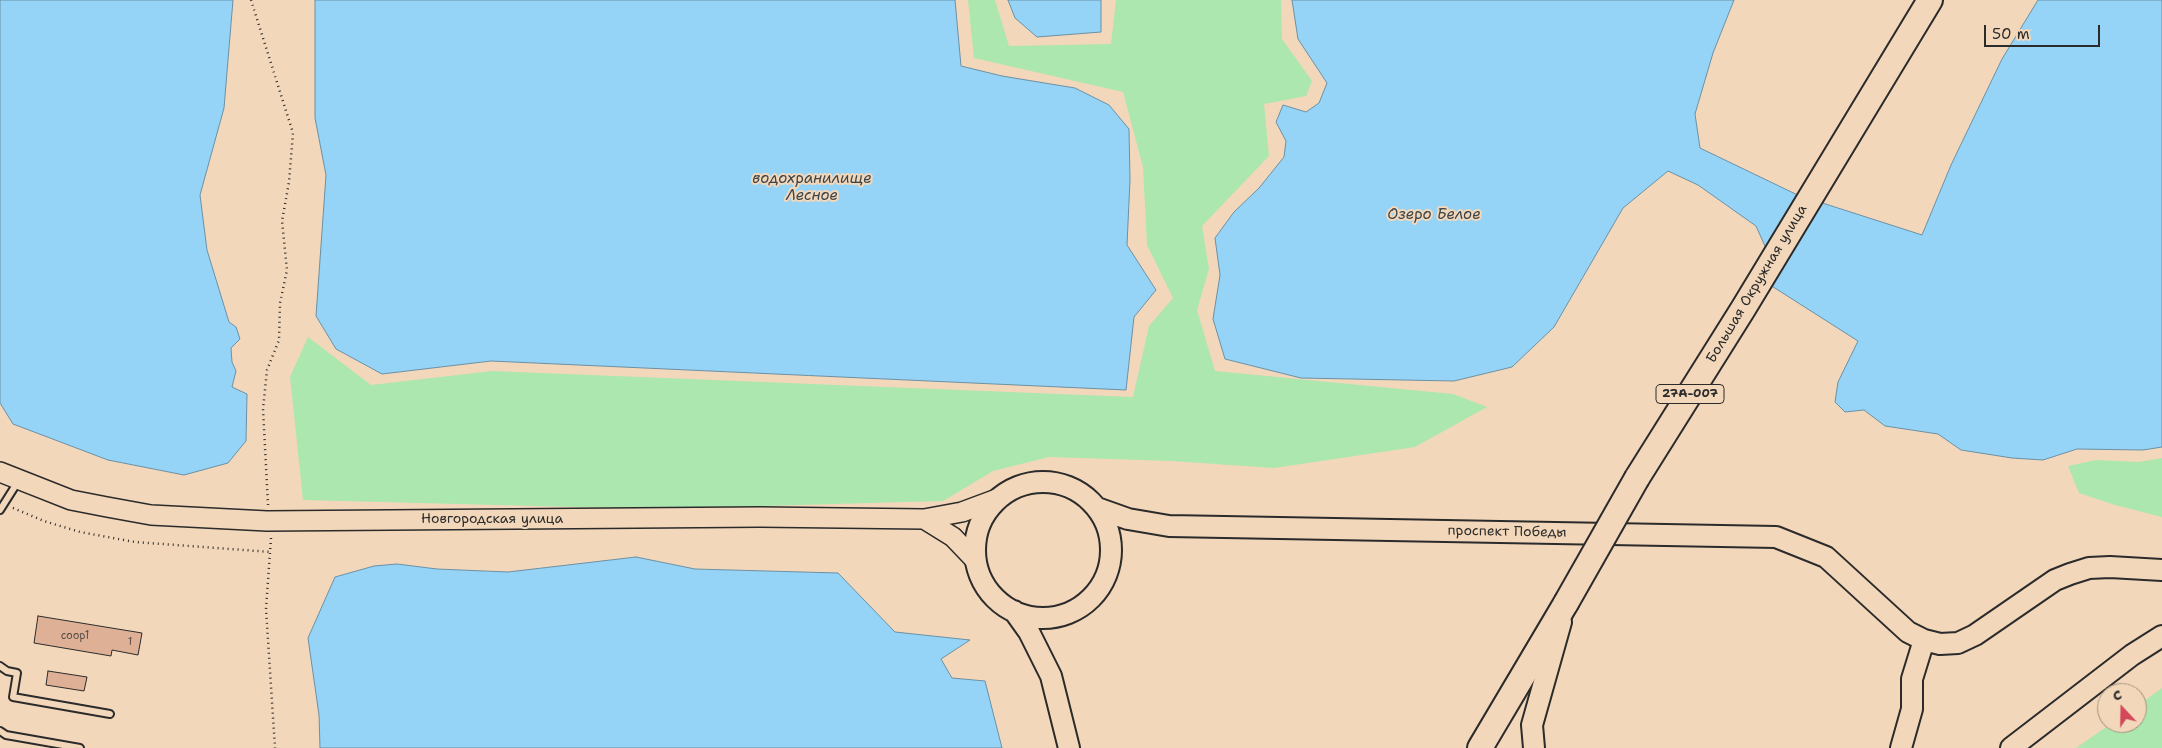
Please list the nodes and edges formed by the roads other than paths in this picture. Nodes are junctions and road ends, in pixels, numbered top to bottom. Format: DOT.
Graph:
graph roads {
  1 [pos="1930,0"];
  2 [pos="0,472"];
  3 [pos="19,479"];
  4 [pos="997,499"];
  5 [pos="2,507"];
  6 [pos="1097,508"];
  7 [pos="924,519"];
  8 [pos="975,560"];
  9 [pos="2162,570"];
  10 [pos="1566,603"];
  11 [pos="1014,612"];
  12 [pos="2162,636"];
  13 [pos="1924,640"];
  14 [pos="0,666"];
  15 [pos="110,714"];
  16 [pos="0,732"];
  17 [pos="80,748"];
  18 [pos="1069,748"];
  19 [pos="1480,748"];
  20 [pos="1534,748"];
  21 [pos="1901,748"];
  22 [pos="2011,748"];
  1 -- 10 [label="highway, Большая Окружная улица / 27А-007, bridge"];
  2 -- 3 [label="street, Новгородская улица"];
  3 -- 5 [label="lane"];
  3 -- 7 [label="street, Новгородская улица"];
  4 -- 6 [label="main road"];
  4 -- 7 [label="street, Новгородская улица"];
  4 -- 8 [label="main road"];
  6 -- 11 [label="main road"];
  6 -- 13 [label="main road, проспект Победы"];
  7 -- 8 [label="street"];
  8 -- 11 [label="main road"];
  9 -- 13 [label="main road"];
  10 -- 19 [label="highway, Большая Окружная улица / 27А-007"];
  10 -- 20 [label="main road"];
  11 -- 18 [label="main road"];
  12 -- 22 [label="main road"];
  13 -- 21 [label="main road"];
  14 -- 15 [label="lane"];
  16 -- 17 [label="lane"];
}
